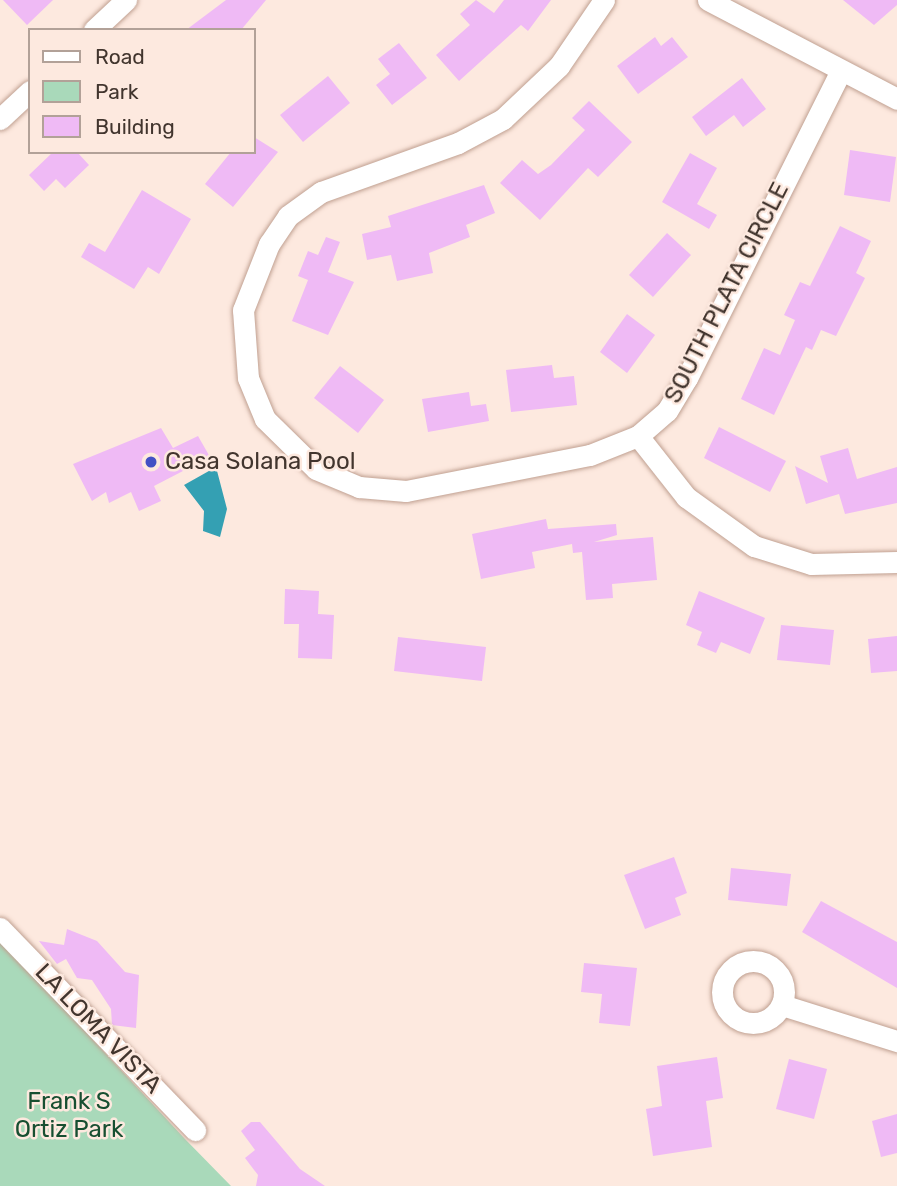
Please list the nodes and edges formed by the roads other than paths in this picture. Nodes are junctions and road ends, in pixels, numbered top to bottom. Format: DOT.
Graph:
graph roads {
  1 [pos="126,0"];
  2 [pos="604,0"];
  3 [pos="708,0"];
  4 [pos="96,28"];
  5 [pos="839,72"];
  6 [pos="28,93"];
  7 [pos="897,99"];
  8 [pos="0,119"];
  9 [pos="638,436"];
  10 [pos="897,562"];
  11 [pos="0,928"];
  12 [pos="782,1005"];
  13 [pos="897,1041"];
  14 [pos="195,1130"];
  1 -- 4 [label="street"];
  2 -- 9 [label="street, SOUTH PLATA CIRCLE"];
  3 -- 5 [label="street"];
  5 -- 7 [label="street"];
  5 -- 9 [label="street, SOUTH PLATA CIRCLE"];
  6 -- 8 [label="street"];
  9 -- 10 [label="street"];
  11 -- 14 [label="street, LA LOMA VISTA"];
  12 -- 13 [label="street"];
}
